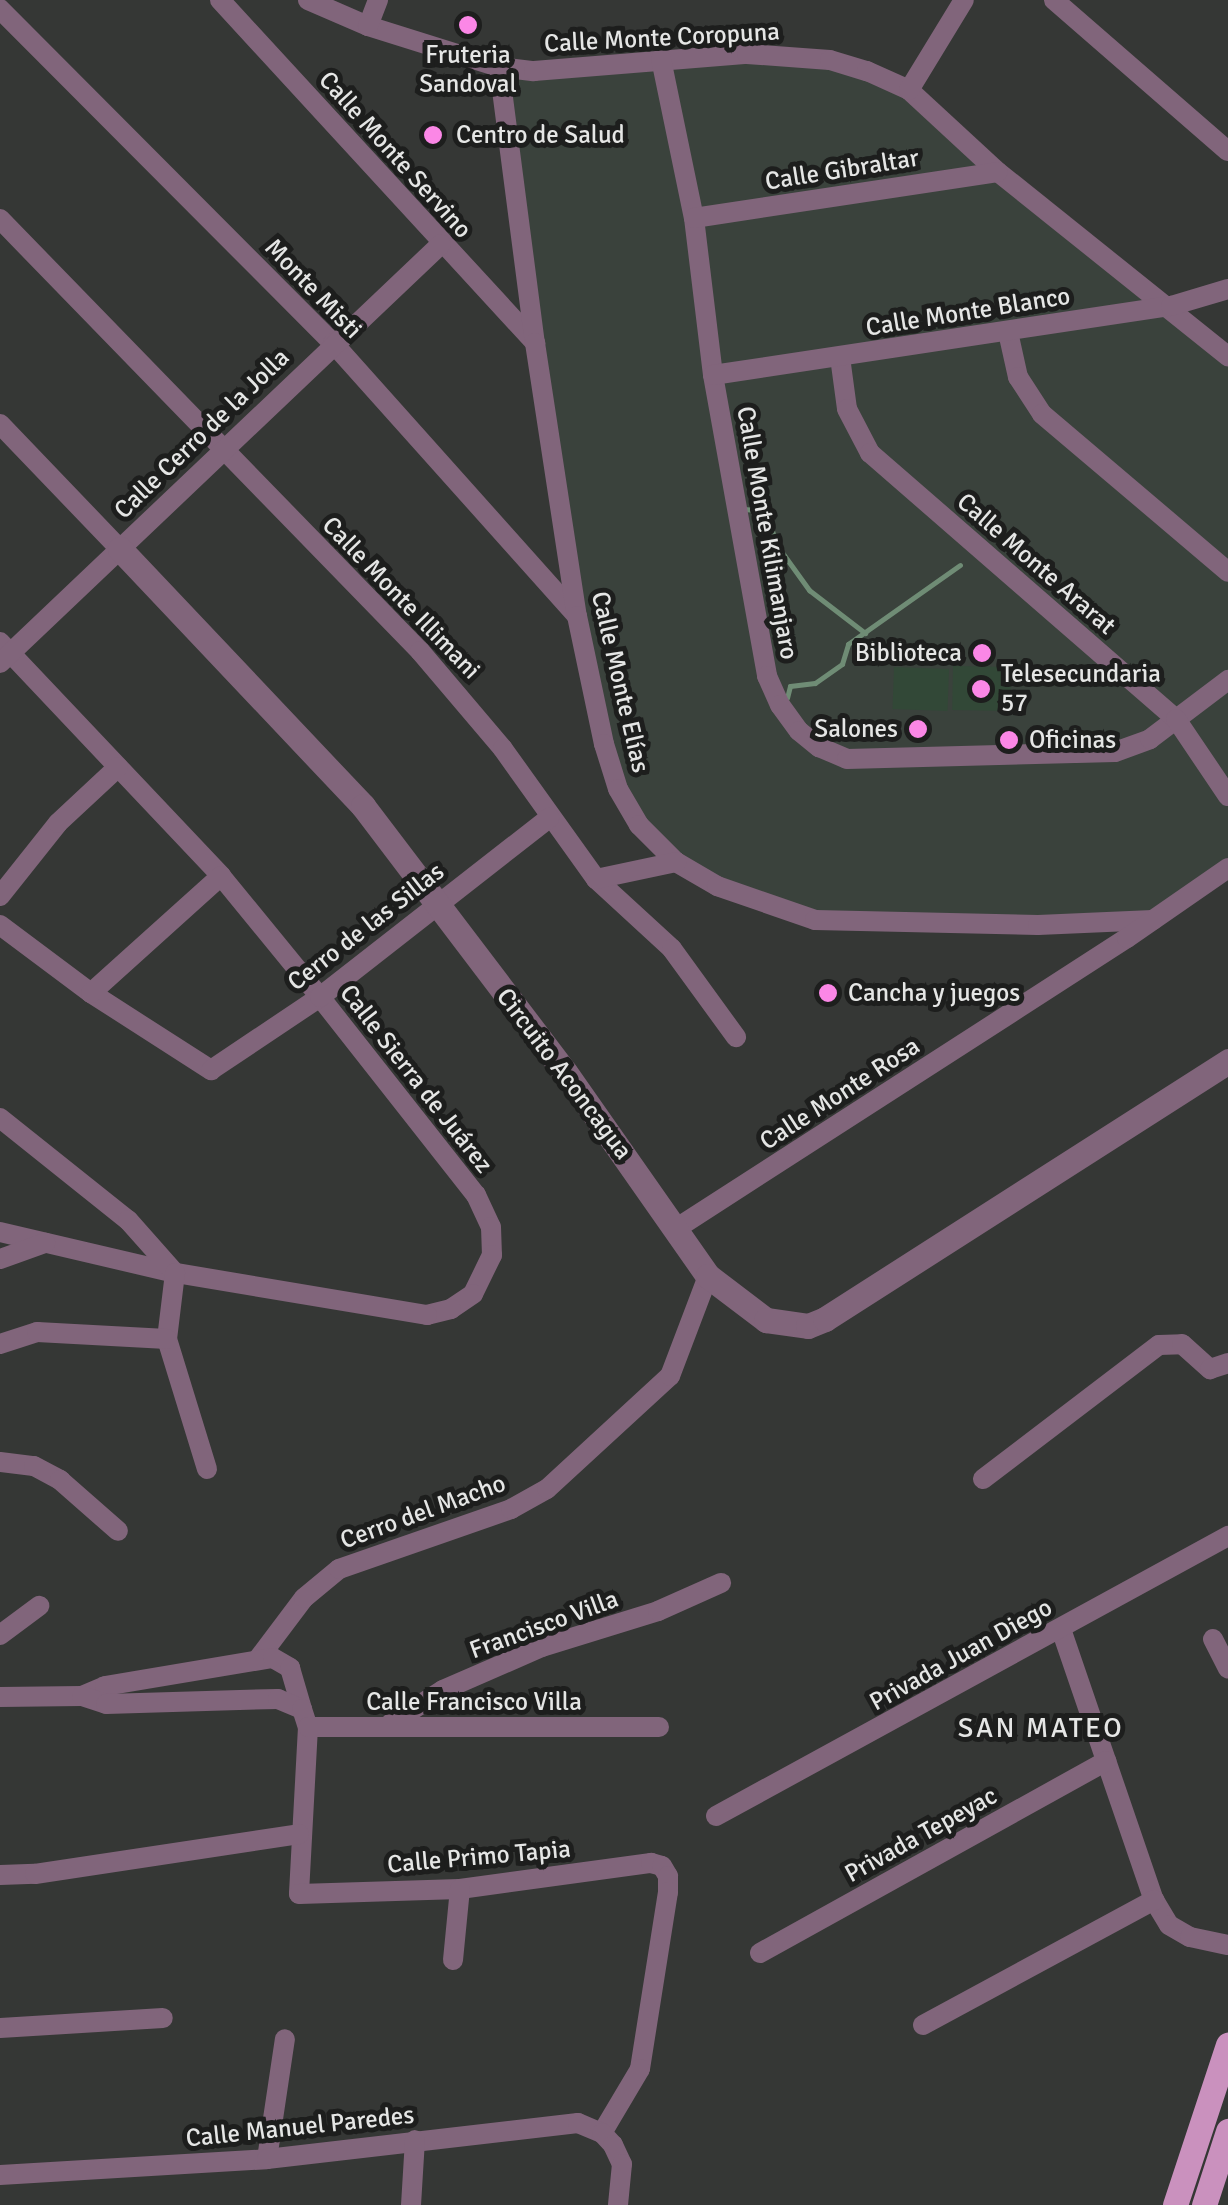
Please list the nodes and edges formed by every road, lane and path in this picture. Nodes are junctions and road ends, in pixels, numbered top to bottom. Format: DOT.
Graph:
graph roads {
  1 [pos="220,0"];
  2 [pos="308,0"];
  3 [pos="378,0"];
  4 [pos="964,0"];
  5 [pos="1054,0"];
  6 [pos="2,14"];
  7 [pos="368,26"];
  8 [pos="661,59"];
  9 [pos="500,66"];
  10 [pos="910,90"];
  11 [pos="1228,151"];
  12 [pos="998,172"];
  13 [pos="694,218"];
  14 [pos="0,219"];
  15 [pos="441,244"];
  16 [pos="1228,289"];
  17 [pos="1170,306"];
  18 [pos="1008,332"];
  19 [pos="333,343"];
  20 [pos="535,343"];
  21 [pos="1228,356"];
  22 [pos="840,357"];
  23 [pos="713,375"];
  24 [pos="0,424"];
  25 [pos="222,450"];
  26 [pos="120,548"];
  27 [pos="1228,572"];
  28 [pos="577,616"];
  29 [pos="4,653"];
  30 [pos="1228,680"];
  31 [pos="1176,719"];
  32 [pos="118,767"];
  33 [pos="1228,796"];
  34 [pos="549,818"];
  35 [pos="676,862"];
  36 [pos="1228,868"];
  37 [pos="221,876"];
  38 [pos="596,879"];
  39 [pos="0,896"];
  40 [pos="436,903"];
  41 [pos="1154,920"];
  42 [pos="0,925"];
  43 [pos="91,993"];
  44 [pos="320,997"];
  45 [pos="736,1037"];
  46 [pos="1228,1060"];
  47 [pos="0,1118"];
  48 [pos="676,1228"];
  49 [pos="0,1232"];
  50 [pos="48,1242"];
  51 [pos="0,1258"];
  52 [pos="175,1273"];
  53 [pos="708,1276"];
  54 [pos="167,1340"];
  55 [pos="0,1344"];
  56 [pos="1228,1364"];
  57 [pos="0,1462"];
  58 [pos="208,1468"];
  59 [pos="984,1479"];
  60 [pos="118,1531"];
  61 [pos="1228,1536"];
  62 [pos="720,1584"];
  63 [pos="39,1606"];
  64 [pos="1060,1629"];
  65 [pos="0,1635"];
  66 [pos="1213,1639"];
  67 [pos="258,1659"];
  68 [pos="1228,1668"];
  69 [pos="82,1696"];
  70 [pos="0,1698"];
  71 [pos="305,1718"];
  72 [pos="390,1724"];
  73 [pos="659,1726"];
  74 [pos="1106,1761"];
  75 [pos="716,1816"];
  76 [pos="299,1834"];
  77 [pos="0,1875"];
  78 [pos="460,1889"];
  79 [pos="1154,1900"];
  80 [pos="1228,1945"];
  81 [pos="760,1953"];
  82 [pos="453,1960"];
  83 [pos="163,2018"];
  84 [pos="923,2026"];
  85 [pos="0,2028"];
  86 [pos="285,2039"];
  87 [pos="1228,2045"];
  88 [pos="1228,2131"];
  89 [pos="602,2133"];
  90 [pos="415,2140"];
  91 [pos="267,2160"];
  92 [pos="0,2175"];
  93 [pos="411,2205"];
  94 [pos="618,2205"];
  95 [pos="1174,2205"];
  96 [pos="1204,2205"];
  1 -- 15 [label="street, Calle Monte Servino"];
  2 -- 7 [label="street, Calle Monte Coropuna"];
  3 -- 7 [label="street"];
  4 -- 10 [label="street"];
  5 -- 11 [label="street"];
  6 -- 19 [label="street, Monte Misti"];
  7 -- 9 [label="street, Calle Monte Coropuna"];
  8 -- 9 [label="street, Calle Monte Coropuna"];
  8 -- 10 [label="street, Calle Monte Coropuna"];
  8 -- 13 [label="street, Calle Monte Kilimanjaro"];
  9 -- 20 [label="street, Calle Monte Elías"];
  10 -- 12 [label="street, Calle Monte Coropuna"];
  12 -- 13 [label="street, Calle Gibraltar"];
  12 -- 17 [label="street, Calle Monte Coropuna"];
  13 -- 23 [label="street, Calle Monte Kilimanjaro"];
  14 -- 25 [label="street, Calle Monte Illimani"];
  15 -- 19 [label="street, Calle Cerro de la Jolla"];
  15 -- 20 [label="street, Calle Monte Servino"];
  16 -- 17 [label="street, Calle Monte Blanco"];
  17 -- 18 [label="street, Calle Monte Blanco"];
  17 -- 21 [label="street, Calle Monte Coropuna"];
  18 -- 22 [label="street, Calle Monte Blanco"];
  18 -- 27 [label="street"];
  19 -- 25 [label="street, Calle Cerro de la Jolla"];
  19 -- 28 [label="street, Monte Misti"];
  20 -- 28 [label="street, Calle Monte Elías"];
  22 -- 23 [label="street, Calle Monte Blanco"];
  22 -- 31 [label="street, Calle Monte Ararat"];
  23 -- 31 [label="street, Calle Monte Kilimanjaro"];
  24 -- 26 [label="street, Circuito Aconcagua"];
  25 -- 26 [label="street, Calle Cerro de la Jolla"];
  25 -- 34 [label="street, Calle Monte Illimani"];
  26 -- 29 [label="street, Calle Cerro de la Jolla"];
  26 -- 40 [label="street, Circuito Aconcagua"];
  28 -- 35 [label="street, Calle Monte Elías"];
  29 -- 32 [label="street, Calle Sierra de Juárez"];
  30 -- 31 [label="street, Calle Monte Kilimanjaro"];
  31 -- 33 [label="street, Calle Monte Ararat"];
  32 -- 37 [label="street, Calle Sierra de Juárez"];
  32 -- 39 [label="street"];
  34 -- 38 [label="street, Calle Monte Illimani"];
  34 -- 40 [label="street, Cerro de las Sillas"];
  35 -- 38 [label="street"];
  35 -- 41 [label="street, Calle Monte Elías"];
  36 -- 41 [label="street, Calle Monte Rosa"];
  37 -- 43 [label="street"];
  37 -- 44 [label="street, Calle Sierra de Juárez"];
  38 -- 45 [label="street, Calle Monte Illimani"];
  40 -- 44 [label="street, Cerro de las Sillas"];
  40 -- 48 [label="street, Circuito Aconcagua"];
  41 -- 48 [label="street, Calle Monte Rosa"];
  42 -- 43 [label="street"];
  43 -- 44 [label="street, Cerro de las Sillas"];
  44 -- 52 [label="street, Calle Sierra de Juárez"];
  46 -- 53 [label="street, Circuito Aconcagua"];
  47 -- 52 [label="street"];
  48 -- 53 [label="street, Circuito Aconcagua"];
  49 -- 50 [label="street, Calle Sierra de Juárez"];
  50 -- 51 [label="street"];
  50 -- 52 [label="street, Calle Sierra de Juárez"];
  52 -- 54 [label="street"];
  53 -- 67 [label="street, Cerro del Macho"];
  54 -- 55 [label="street"];
  54 -- 58 [label="street"];
  56 -- 59 [label="street"];
  57 -- 60 [label="street"];
  61 -- 64 [label="street, Privada Juan Diego"];
  62 -- 72 [label="street, Francisco Villa"];
  63 -- 65 [label="street"];
  64 -- 74 [label="street"];
  64 -- 75 [label="street, Privada Juan Diego"];
  66 -- 68 [label="street"];
  67 -- 69 [label="street, Calle Francisco Villa"];
  67 -- 71 [label="street"];
  69 -- 70 [label="street, Calle Francisco Villa"];
  69 -- 71 [label="street, Calle Francisco Villa"];
  71 -- 72 [label="street, Calle Francisco Villa"];
  71 -- 76 [label="street"];
  72 -- 73 [label="street, Calle Francisco Villa"];
  74 -- 79 [label="street"];
  74 -- 81 [label="street, Privada Tepeyac"];
  76 -- 77 [label="street"];
  76 -- 78 [label="street, Calle Primo Tapia"];
  78 -- 82 [label="street"];
  78 -- 89 [label="street, Calle Primo Tapia"];
  79 -- 80 [label="street"];
  79 -- 84 [label="street"];
  83 -- 85 [label="street"];
  86 -- 91 [label="street"];
  87 -- 95 [label="main road"];
  88 -- 96 [label="main road"];
  89 -- 90 [label="street, Calle Manuel Paredes"];
  89 -- 94 [label="street"];
  90 -- 91 [label="street, Calle Manuel Paredes"];
  90 -- 93 [label="street"];
  91 -- 92 [label="street, Calle Manuel Paredes"];
}
